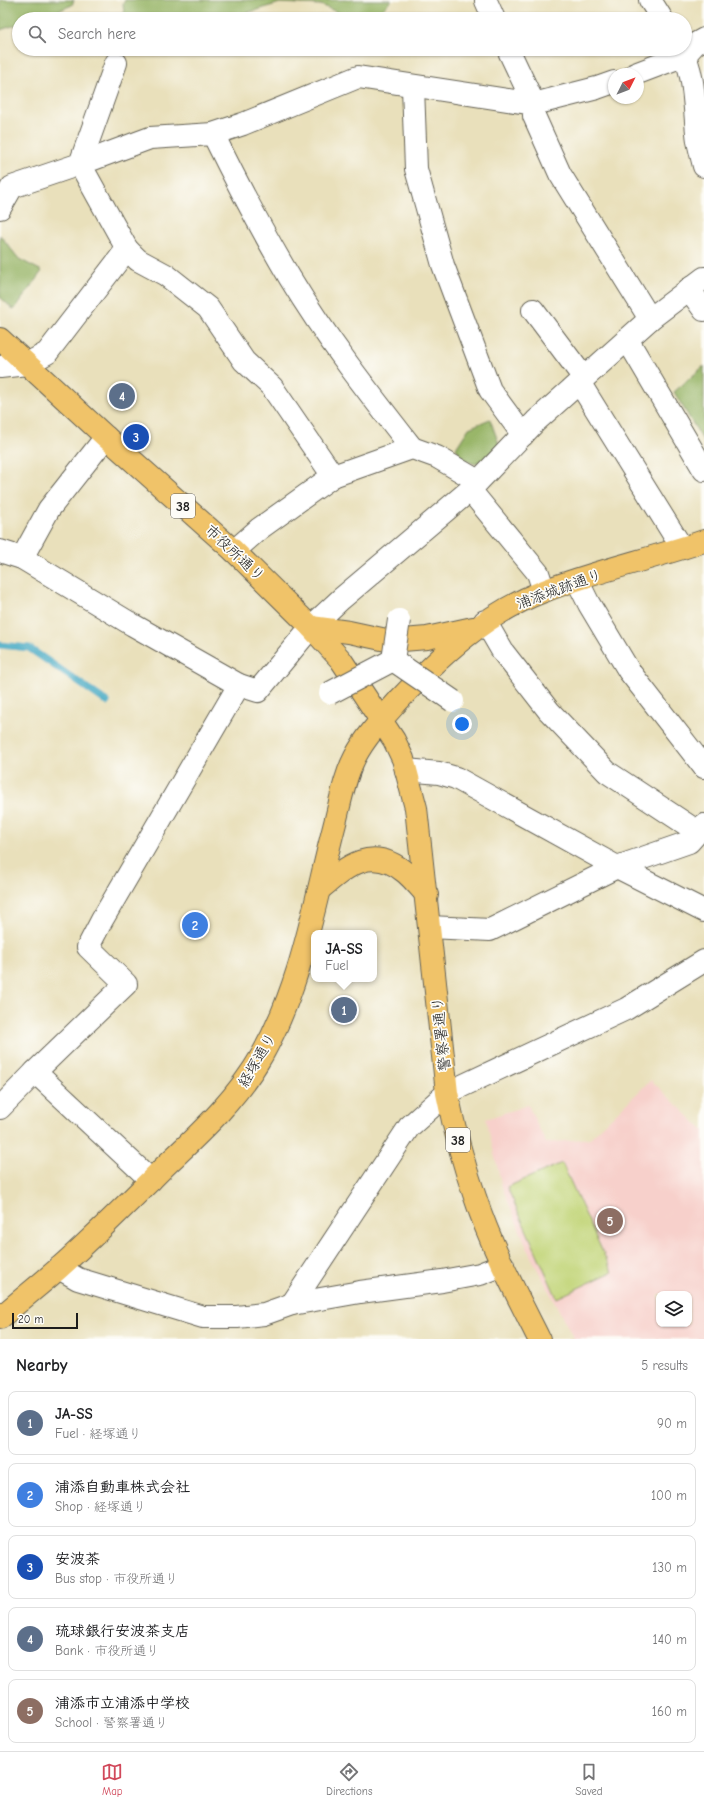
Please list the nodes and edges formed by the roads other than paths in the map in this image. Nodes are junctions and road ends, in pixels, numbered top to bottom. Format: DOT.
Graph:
graph roads {
  1 [pos="650,0"];
  2 [pos="658,12"];
  3 [pos="704,39"];
  4 [pos="692,46"];
  5 [pos="511,56"];
  6 [pos="674,56"];
  7 [pos="684,56"];
  8 [pos="116,63"];
  9 [pos="644,70"];
  10 [pos="608,84"];
  11 [pos="413,87"];
  12 [pos="534,104"];
  13 [pos="213,134"];
  14 [pos="80,164"];
  15 [pos="704,166"];
  16 [pos="0,208"];
  17 [pos="127,249"];
  18 [pos="696,284"];
  19 [pos="533,310"];
  20 [pos="704,310"];
  21 [pos="650,319"];
  22 [pos="0,339"];
  23 [pos="627,339"];
  24 [pos="27,364"];
  25 [pos="0,367"];
  26 [pos="582,380"];
  27 [pos="523,435"];
  28 [pos="106,436"];
  29 [pos="412,448"];
  30 [pos="704,470"];
  31 [pos="333,476"];
  32 [pos="474,485"];
  33 [pos="704,541"];
  34 [pos="682,548"];
  35 [pos="0,551"];
  36 [pos="234,551"];
  37 [pos="22,558"];
  38 [pos="577,580"];
  39 [pos="544,591"];
  40 [pos="399,620"];
  41 [pos="480,624"];
  42 [pos="311,627"];
  43 [pos="393,660"];
  44 [pos="240,685"];
  45 [pos="330,693"];
  46 [pos="453,701"];
  47 [pos="381,720"];
  48 [pos="704,767"];
  49 [pos="406,770"];
  50 [pos="701,828"];
  51 [pos="617,866"];
  52 [pos="320,889"];
  53 [pos="427,895"];
  54 [pos="704,911"];
  55 [pos="430,927"];
  56 [pos="704,961"];
  57 [pos="35,1072"];
  58 [pos="447,1093"];
  59 [pos="0,1108"];
  60 [pos="151,1180"];
  61 [pos="503,1265"];
  62 [pos="59,1268"];
  63 [pos="292,1304"];
  64 [pos="0,1318"];
  65 [pos="536,1338"];
  1 -- 2 [label="street"];
  3 -- 4 [label="street"];
  5 -- 12 [label="street"];
  6 -- 9 [label="street"];
  7 -- 15 [label="street"];
  8 -- 14 [label="street"];
  10 -- 12 [label="street"];
  11 -- 12 [label="street"];
  11 -- 13 [label="street"];
  11 -- 27 [label="street"];
  12 -- 21 [label="street"];
  13 -- 14 [label="street"];
  13 -- 29 [label="street"];
  14 -- 16 [label="street"];
  14 -- 17 [label="street"];
  17 -- 24 [label="street"];
  17 -- 31 [label="street"];
  18 -- 20 [label="street"];
  18 -- 21 [label="street"];
  19 -- 26 [label="street"];
  21 -- 23 [label="street"];
  22 -- 24 [label="main road, 市役所通り / 38"];
  23 -- 26 [label="street"];
  23 -- 30 [label="street"];
  24 -- 25 [label="street"];
  24 -- 28 [label="main road, 市役所通り / 38"];
  26 -- 27 [label="street"];
  26 -- 34 [label="street"];
  27 -- 32 [label="street"];
  28 -- 36 [label="main road, 市役所通り / 38"];
  28 -- 37 [label="street"];
  29 -- 31 [label="street"];
  29 -- 32 [label="street"];
  31 -- 36 [label="street"];
  32 -- 39 [label="street"];
  32 -- 42 [label="street"];
  33 -- 34 [label="main road, 浦添城跡通り"];
  34 -- 38 [label="main road, 浦添城跡通り"];
  35 -- 37 [label="street"];
  36 -- 42 [label="main road, 市役所通り / 38"];
  37 -- 44 [label="street"];
  38 -- 39 [label="main road, 浦添城跡通り"];
  38 -- 48 [label="street"];
  39 -- 41 [label="main road, 浦添城跡通り"];
  40 -- 43 [label="street, bridge"];
  41 -- 42 [label="main road"];
  41 -- 47 [label="main road, 浦添城跡通り"];
  41 -- 50 [label="street"];
  42 -- 44 [label="street"];
  42 -- 47 [label="main road, 市役所通り / 38"];
  43 -- 45 [label="street, bridge"];
  43 -- 46 [label="street, bridge"];
  44 -- 57 [label="street"];
  47 -- 49 [label="main road, 警察署通り / 38"];
  47 -- 52 [label="main road, 経塚通り"];
  49 -- 51 [label="street"];
  49 -- 53 [label="main road, 警察署通り / 38"];
  50 -- 51 [label="street"];
  51 -- 54 [label="street"];
  51 -- 55 [label="street"];
  52 -- 53 [label="main road"];
  52 -- 60 [label="main road, 経塚通り"];
  53 -- 55 [label="main road, 警察署通り / 38"];
  55 -- 58 [label="main road, 警察署通り / 38"];
  56 -- 58 [label="street"];
  57 -- 59 [label="street"];
  57 -- 60 [label="street"];
  58 -- 61 [label="main road, 警察署通り / 38"];
  58 -- 63 [label="street"];
  60 -- 62 [label="main road, 経塚通り"];
  61 -- 63 [label="street"];
  61 -- 65 [label="main road, 警察署通り / 38"];
  62 -- 63 [label="street"];
  62 -- 64 [label="main road, 経塚通り"];
}
